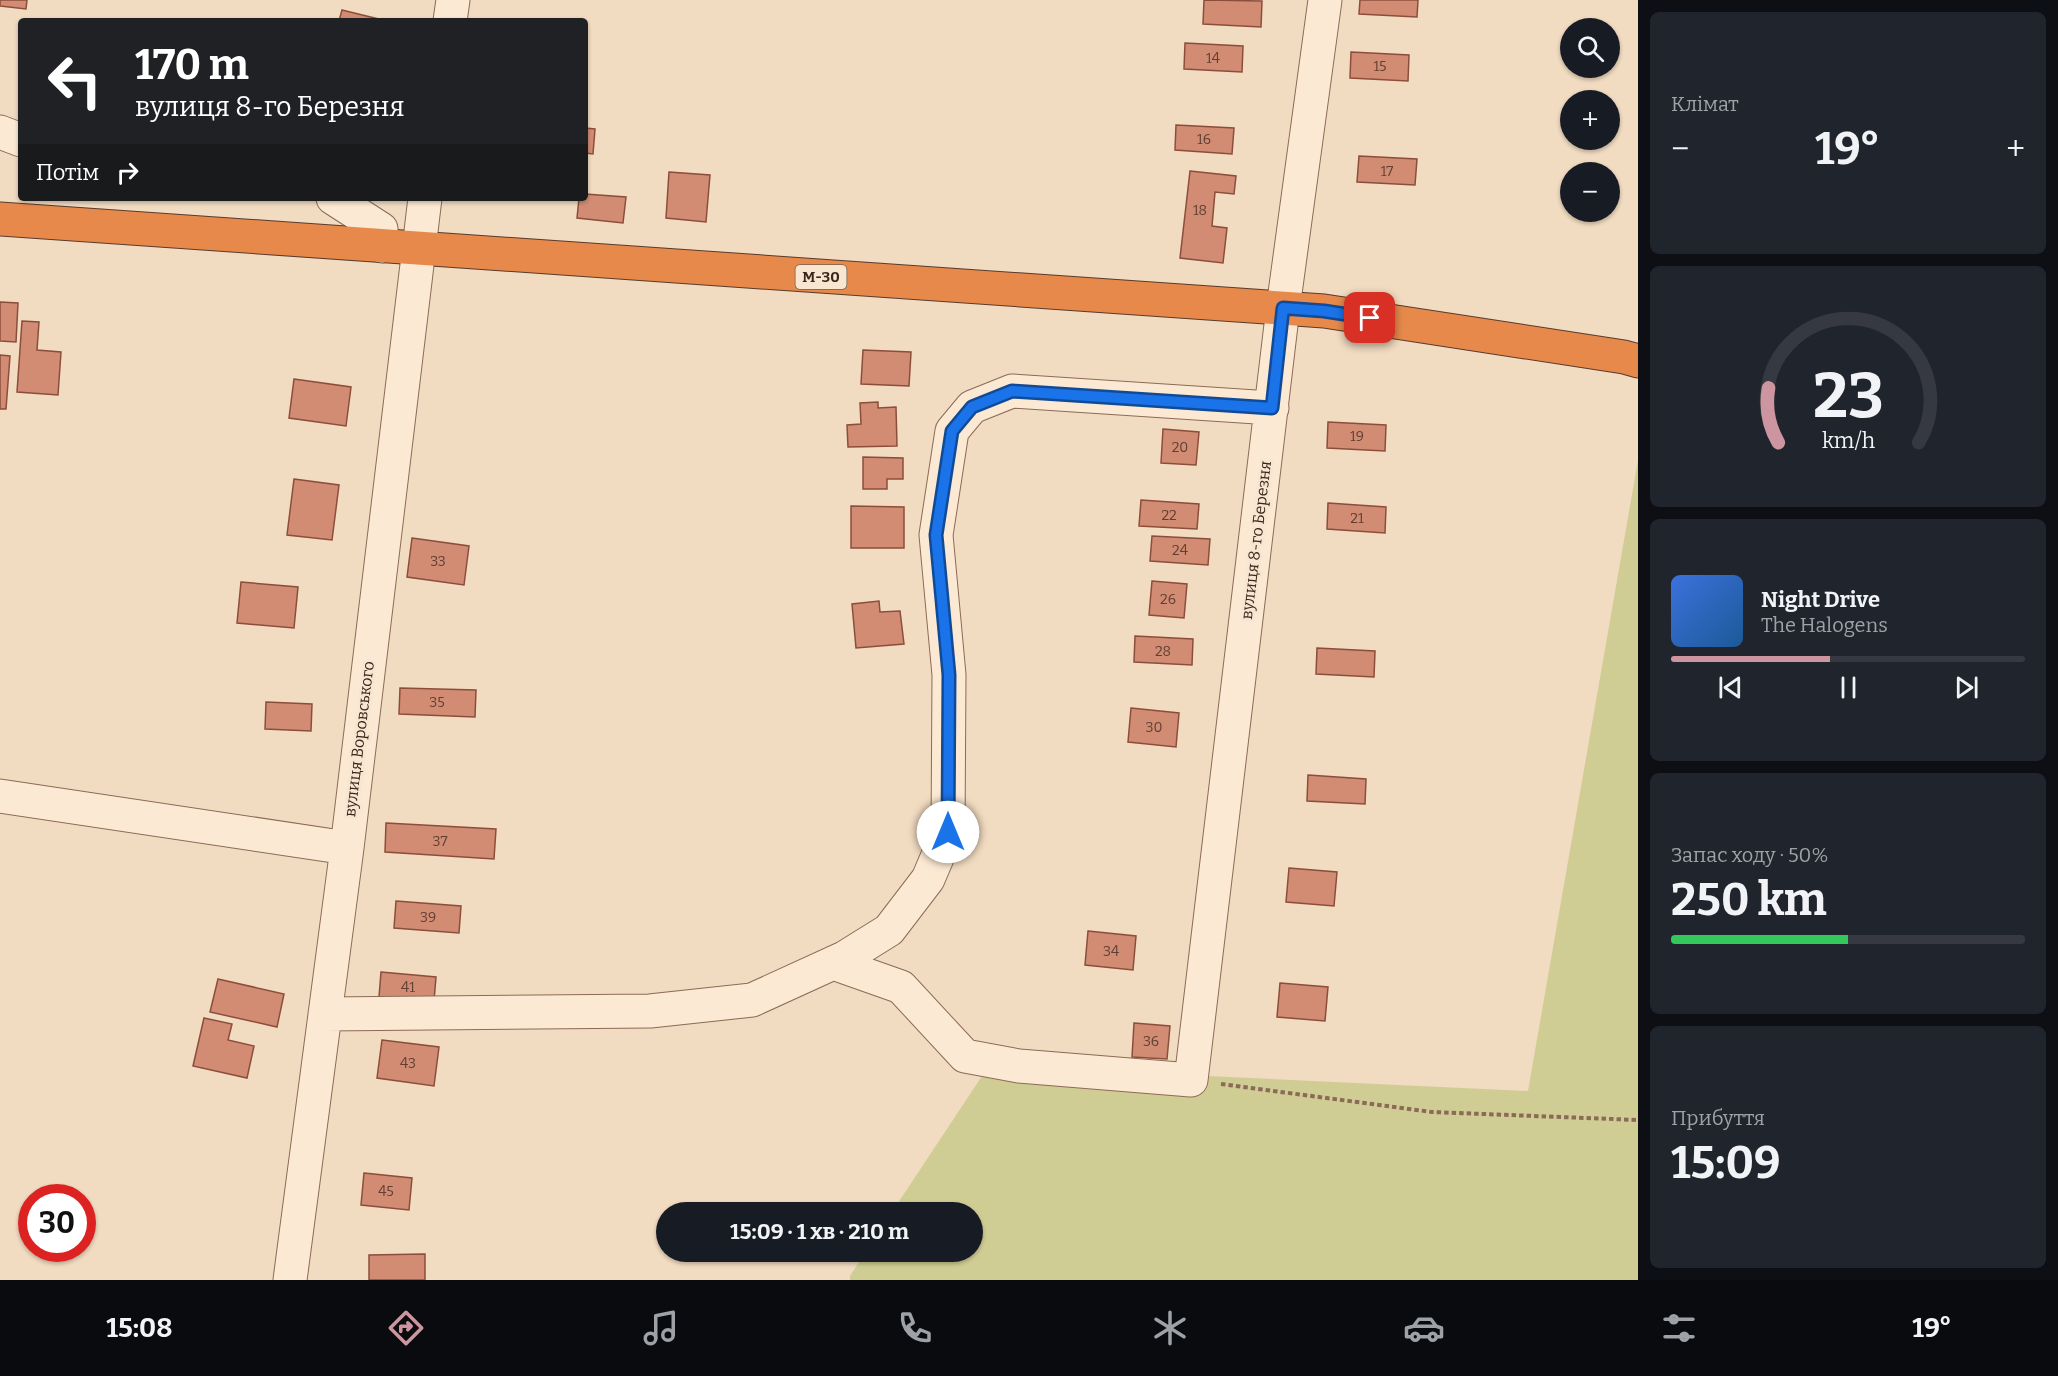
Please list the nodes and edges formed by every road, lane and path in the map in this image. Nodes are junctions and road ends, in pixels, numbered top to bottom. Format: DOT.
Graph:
graph roads {
  1 [pos="453,0"];
  2 [pos="1325,0"];
  3 [pos="450,18"];
  4 [pos="0,132"];
  5 [pos="18,139"];
  6 [pos="338,201"];
  7 [pos="425,201"];
  8 [pos="0,219"];
  9 [pos="382,246"];
  10 [pos="417,249"];
  11 [pos="1283,308"];
  12 [pos="1638,361"];
  13 [pos="1272,408"];
  14 [pos="0,795"];
  15 [pos="347,848"];
  16 [pos="832,963"];
  17 [pos="325,1014"];
  18 [pos="1191,1080"];
  19 [pos="1638,1120"];
  20 [pos="290,1280"];
  1 -- 3 [label="street"];
  2 -- 11 [label="street, вулиця 8-го Березня"];
  4 -- 5 [label="street"];
  6 -- 9 [label="street"];
  7 -- 10 [label="street, вулиця Воровського"];
  8 -- 9 [label="highway, М-30"];
  9 -- 10 [label="highway, М-30"];
  10 -- 11 [label="highway, М-30"];
  10 -- 15 [label="street, вулиця Воровського"];
  11 -- 12 [label="highway, М-30"];
  11 -- 13 [label="street, вулиця 8-го Березня"];
  13 -- 16 [label="street"];
  13 -- 18 [label="street, вулиця 8-го Березня"];
  14 -- 15 [label="street"];
  15 -- 17 [label="street, вулиця Воровського"];
  16 -- 17 [label="street"];
  16 -- 18 [label="street"];
  17 -- 20 [label="street, вулиця Воровського"];
  18 -- 19 [label="path"];
}
